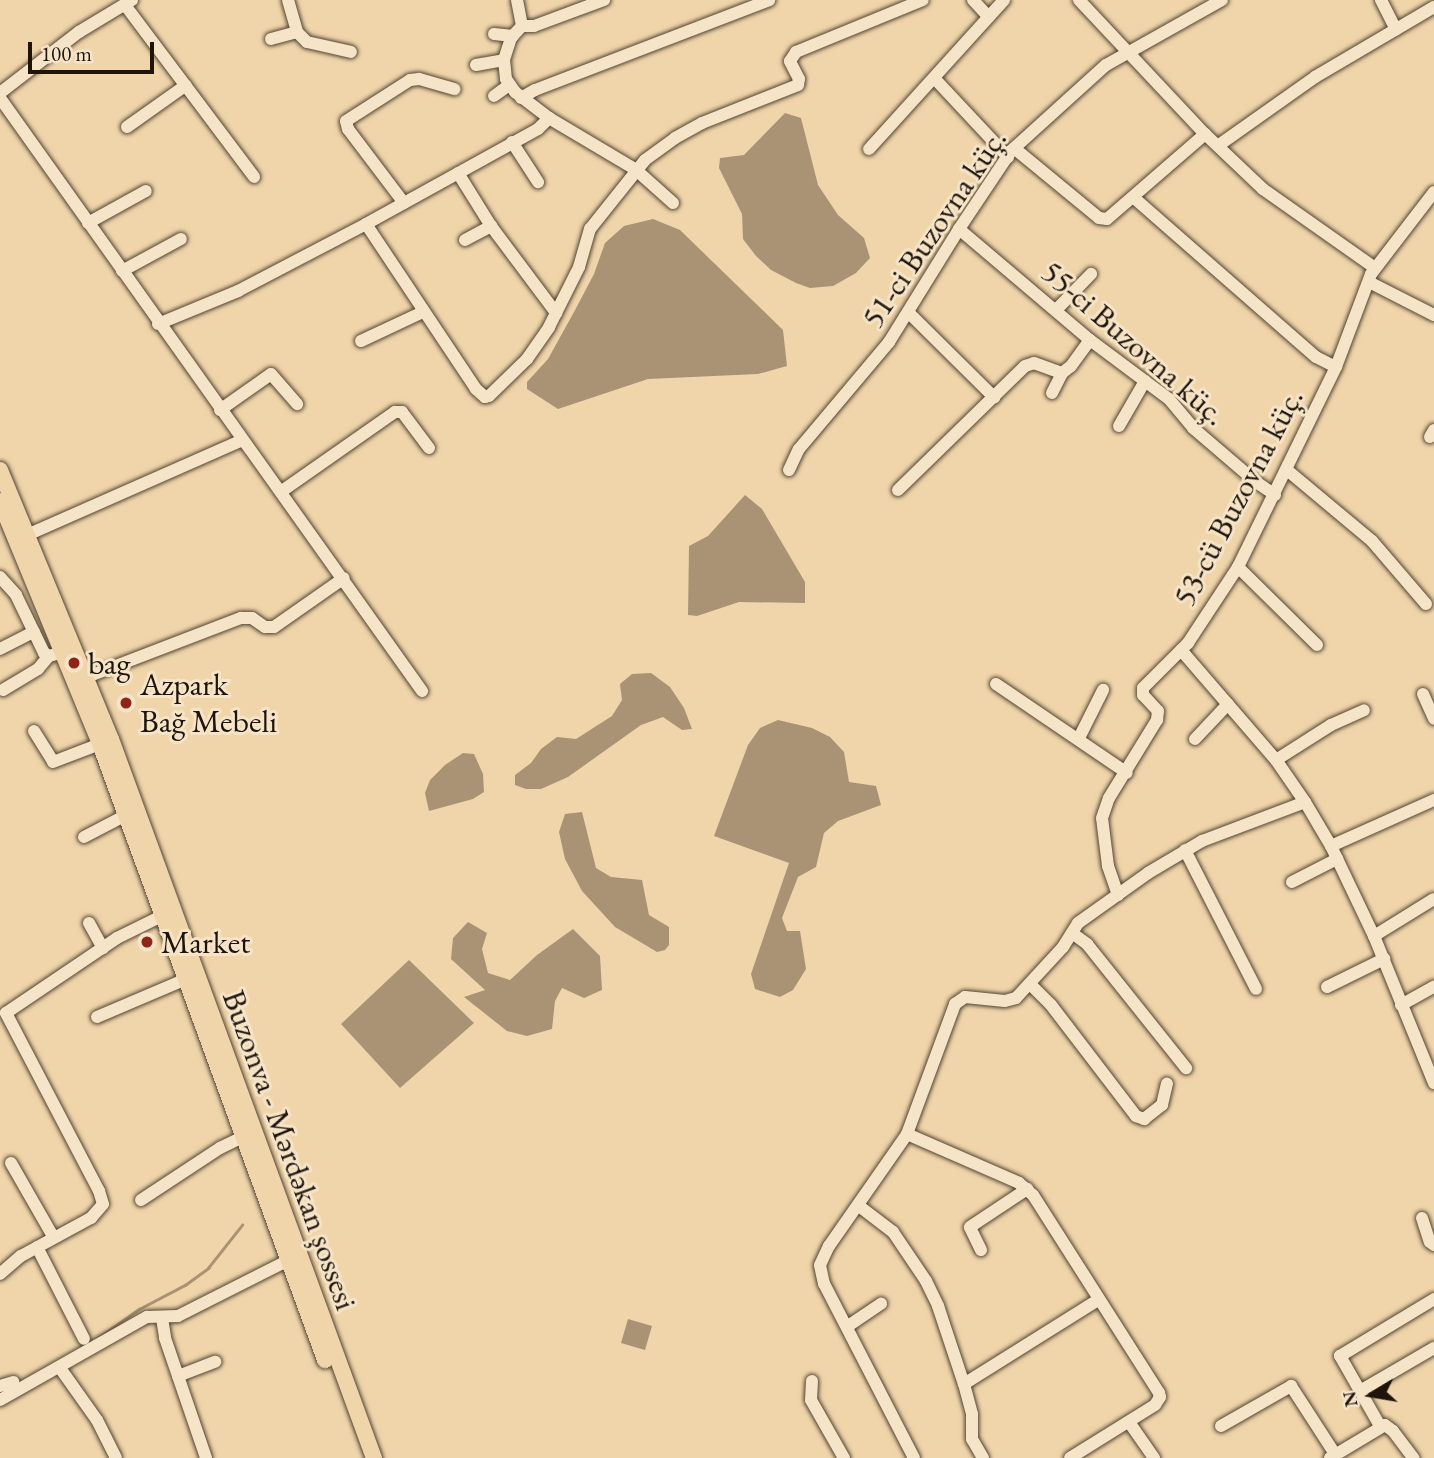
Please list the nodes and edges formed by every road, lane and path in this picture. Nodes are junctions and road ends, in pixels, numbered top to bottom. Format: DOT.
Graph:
graph roads {
  1 [pos="288,0"];
  2 [pos="517,0"];
  3 [pos="604,0"];
  4 [pos="769,0"];
  5 [pos="923,0"];
  6 [pos="973,0"];
  7 [pos="1004,0"];
  8 [pos="1079,0"];
  9 [pos="1194,0"];
  10 [pos="1222,0"];
  11 [pos="1381,0"];
  12 [pos="129,2"];
  13 [pos="904,4"];
  14 [pos="1434,7"];
  15 [pos="1201,12"];
  16 [pos="989,17"];
  17 [pos="1396,29"];
  18 [pos="517,31"];
  19 [pos="297,32"];
  20 [pos="494,34"];
  21 [pos="271,39"];
  22 [pos="351,52"];
  23 [pos="1129,52"];
  24 [pos="504,60"];
  25 [pos="476,65"];
  26 [pos="935,79"];
  27 [pos="186,85"];
  28 [pos="509,85"];
  29 [pos="455,89"];
  30 [pos="0,95"];
  31 [pos="494,96"];
  32 [pos="521,98"];
  33 [pos="549,118"];
  34 [pos="127,127"];
  35 [pos="1205,134"];
  36 [pos="512,142"];
  37 [pos="1219,145"];
  38 [pos="869,149"];
  39 [pos="1011,152"];
  40 [pos="635,169"];
  41 [pos="458,173"];
  42 [pos="254,177"];
  43 [pos="538,182"];
  44 [pos="146,191"];
  45 [pos="1434,192"];
  46 [pos="1133,197"];
  47 [pos="404,203"];
  48 [pos="673,203"];
  49 [pos="88,223"];
  50 [pos="366,224"];
  51 [pos="491,226"];
  52 [pos="959,229"];
  53 [pos="181,239"];
  54 [pos="465,240"];
  55 [pos="1375,268"];
  56 [pos="122,271"];
  57 [pos="1091,274"];
  58 [pos="1369,282"];
  59 [pos="1056,309"];
  60 [pos="423,312"];
  61 [pos="556,313"];
  62 [pos="909,313"];
  63 [pos="1434,315"];
  64 [pos="158,324"];
  65 [pos="1090,340"];
  66 [pos="361,341"];
  67 [pos="1336,367"];
  68 [pos="1062,373"];
  69 [pos="1145,382"];
  70 [pos="1052,393"];
  71 [pos="994,397"];
  72 [pos="298,404"];
  73 [pos="220,410"];
  74 [pos="1119,426"];
  75 [pos="242,440"];
  76 [pos="429,448"];
  77 [pos="0,470"];
  78 [pos="789,470"];
  79 [pos="1287,470"];
  80 [pos="898,490"];
  81 [pos="282,491"];
  82 [pos="1275,495"];
  83 [pos="0,503"];
  84 [pos="27,535"];
  85 [pos="1238,566"];
  86 [pos="0,577"];
  87 [pos="344,578"];
  88 [pos="1426,604"];
  89 [pos="34,632"];
  90 [pos="1317,645"];
  91 [pos="0,649"];
  92 [pos="1181,650"];
  93 [pos="56,654"];
  94 [pos="87,677"];
  95 [pos="996,684"];
  96 [pos="4,690"];
  97 [pos="1103,690"];
  98 [pos="422,691"];
  99 [pos="1423,695"];
  100 [pos="1228,704"];
  101 [pos="1364,710"];
  102 [pos="1434,719"];
  103 [pos="34,731"];
  104 [pos="1079,738"];
  105 [pos="1195,740"];
  106 [pos="100,744"];
  107 [pos="1276,760"];
  108 [pos="1127,773"];
  109 [pos="1434,800"];
  110 [pos="1305,802"];
  111 [pos="127,815"];
  112 [pos="84,837"];
  113 [pos="1331,846"];
  114 [pos="1185,850"];
  115 [pos="1337,859"];
  116 [pos="1292,883"];
  117 [pos="1118,895"];
  118 [pos="1434,899"];
  119 [pos="164,915"];
  120 [pos="89,923"];
  121 [pos="1072,933"];
  122 [pos="1374,936"];
  123 [pos="103,948"];
  124 [pos="1384,959"];
  125 [pos="186,979"];
  126 [pos="1031,985"];
  127 [pos="1327,987"];
  128 [pos="1434,987"];
  129 [pos="1256,989"];
  130 [pos="1401,1005"];
  131 [pos="3,1015"];
  132 [pos="97,1017"];
  133 [pos="1186,1068"];
  134 [pos="1433,1077"];
  135 [pos="1167,1084"];
  136 [pos="907,1134"];
  137 [pos="243,1137"];
  138 [pos="11,1163"];
  139 [pos="1027,1189"];
  140 [pos="141,1200"];
  141 [pos="859,1206"];
  142 [pos="1422,1218"];
  143 [pos="54,1238"];
  144 [pos="1434,1245"];
  145 [pos="37,1247"];
  146 [pos="981,1250"];
  147 [pos="287,1261"];
  148 [pos="0,1273"];
  149 [pos="1434,1299"];
  150 [pos="1098,1300"];
  151 [pos="881,1304"];
  152 [pos="162,1318"];
  153 [pos="848,1326"];
  154 [pos="84,1339"];
  155 [pos="1434,1348"];
  156 [pos="215,1362"];
  157 [pos="60,1368"];
  158 [pos="178,1376"];
  159 [pos="812,1381"];
  160 [pos="13,1382"];
  161 [pos="964,1384"];
  162 [pos="0,1386"];
  163 [pos="1360,1391"];
  164 [pos="0,1400"];
  165 [pos="1129,1422"];
  166 [pos="1221,1426"];
  167 [pos="1381,1426"];
  168 [pos="1332,1456"];
  169 [pos="116,1458"];
  170 [pos="206,1458"];
  171 [pos="362,1458"];
  172 [pos="374,1458"];
  173 [pos="844,1458"];
  174 [pos="914,1458"];
  175 [pos="982,1458"];
  176 [pos="1070,1458"];
  177 [pos="1154,1458"];
  178 [pos="1413,1458"];
  1 -- 19 [label="street"];
  2 -- 18 [label="street"];
  3 -- 18 [label="street"];
  4 -- 32 [label="street"];
  5 -- 13 [label="street"];
  6 -- 16 [label="street"];
  7 -- 16 [label="street"];
  8 -- 23 [label="street"];
  9 -- 15 [label="street"];
  10 -- 15 [label="street, 51-ci Buzovna küç."];
  11 -- 17 [label="street"];
  12 -- 27 [label="street"];
  12 -- 30 [label="street"];
  13 -- 40 [label="street"];
  14 -- 17 [label="street"];
  15 -- 23 [label="street, 51-ci Buzovna küç."];
  16 -- 26 [label="street"];
  17 -- 37 [label="street"];
  18 -- 20 [label="street"];
  18 -- 24 [label="street"];
  19 -- 21 [label="street"];
  19 -- 22 [label="street"];
  23 -- 35 [label="street"];
  23 -- 39 [label="street, 51-ci Buzovna küç."];
  24 -- 25 [label="street"];
  24 -- 28 [label="street"];
  26 -- 38 [label="street"];
  26 -- 39 [label="street"];
  27 -- 34 [label="street"];
  27 -- 42 [label="street"];
  28 -- 31 [label="street"];
  28 -- 32 [label="street"];
  29 -- 47 [label="street"];
  30 -- 49 [label="street"];
  32 -- 33 [label="street"];
  33 -- 36 [label="street"];
  33 -- 40 [label="street"];
  35 -- 37 [label="street"];
  35 -- 46 [label="street"];
  36 -- 41 [label="street"];
  36 -- 43 [label="street"];
  37 -- 55 [label="street"];
  39 -- 46 [label="street"];
  39 -- 52 [label="street, 51-ci Buzovna küç."];
  40 -- 48 [label="street"];
  40 -- 61 [label="street"];
  41 -- 47 [label="street"];
  41 -- 51 [label="street"];
  44 -- 49 [label="street"];
  45 -- 55 [label="street, 53-cü Buzovna küç."];
  46 -- 67 [label="street"];
  47 -- 50 [label="street"];
  49 -- 56 [label="street"];
  50 -- 60 [label="street"];
  50 -- 64 [label="street"];
  51 -- 54 [label="street"];
  51 -- 61 [label="street"];
  52 -- 59 [label="street, 55-ci Buzovna küç."];
  52 -- 62 [label="street, 51-ci Buzovna küç."];
  53 -- 56 [label="street"];
  55 -- 58 [label="street, 53-cü Buzovna küç."];
  56 -- 64 [label="street"];
  57 -- 59 [label="street"];
  58 -- 63 [label="street"];
  58 -- 67 [label="street, 53-cü Buzovna küç."];
  59 -- 65 [label="street, 55-ci Buzovna küç."];
  60 -- 61 [label="street"];
  60 -- 66 [label="street"];
  62 -- 71 [label="street"];
  62 -- 78 [label="street, 51-ci Buzovna küç."];
  64 -- 73 [label="street"];
  65 -- 68 [label="street"];
  65 -- 69 [label="street, 55-ci Buzovna küç."];
  67 -- 79 [label="street, 53-cü Buzovna küç."];
  68 -- 70 [label="street"];
  68 -- 71 [label="street"];
  69 -- 74 [label="street"];
  69 -- 82 [label="street, 55-ci Buzovna küç."];
  71 -- 80 [label="street"];
  72 -- 73 [label="street"];
  73 -- 75 [label="street"];
  75 -- 81 [label="street"];
  75 -- 84 [label="street"];
  76 -- 81 [label="street"];
  77 -- 84 [label="main road, Buzonva - Mərdəkan şossesi"];
  79 -- 82 [label="street, 53-cü Buzovna küç."];
  79 -- 88 [label="street"];
  81 -- 87 [label="street"];
  82 -- 85 [label="street, 53-cü Buzovna küç."];
  83 -- 93 [label="main road"];
  84 -- 94 [label="main road, Buzonva - Mərdəkan şossesi"];
  85 -- 90 [label="street"];
  85 -- 92 [label="street, 53-cü Buzovna küç."];
  86 -- 89 [label="street"];
  87 -- 94 [label="street"];
  87 -- 98 [label="street"];
  89 -- 91 [label="street"];
  89 -- 93 [label="street"];
  92 -- 100 [label="street"];
  92 -- 108 [label="street, 53-cü Buzovna küç."];
  93 -- 96 [label="street"];
  93 -- 106 [label="main road"];
  94 -- 172 [label="main road, Buzonva - Mərdəkan şossesi"];
  95 -- 104 [label="street"];
  97 -- 104 [label="street"];
  99 -- 102 [label="street"];
  100 -- 105 [label="street"];
  100 -- 107 [label="street"];
  101 -- 107 [label="street"];
  103 -- 106 [label="street"];
  104 -- 108 [label="street"];
  106 -- 111 [label="main road"];
  107 -- 110 [label="street"];
  108 -- 117 [label="street, 53-cü Buzovna küç."];
  109 -- 113 [label="street"];
  110 -- 113 [label="street"];
  110 -- 114 [label="street"];
  111 -- 112 [label="street"];
  111 -- 119 [label="main road"];
  113 -- 115 [label="street"];
  114 -- 117 [label="street"];
  114 -- 129 [label="street"];
  115 -- 116 [label="street"];
  115 -- 122 [label="street"];
  117 -- 121 [label="street"];
  118 -- 122 [label="street"];
  119 -- 123 [label="street"];
  119 -- 125 [label="main road"];
  120 -- 123 [label="street"];
  121 -- 126 [label="street"];
  121 -- 133 [label="street"];
  122 -- 124 [label="street"];
  123 -- 131 [label="street"];
  124 -- 127 [label="street"];
  124 -- 130 [label="street"];
  125 -- 132 [label="street"];
  125 -- 137 [label="main road"];
  126 -- 135 [label="street"];
  126 -- 136 [label="street"];
  128 -- 130 [label="street"];
  130 -- 134 [label="street"];
  131 -- 143 [label="street"];
  136 -- 139 [label="street"];
  136 -- 141 [label="street"];
  137 -- 140 [label="street"];
  137 -- 147 [label="main road"];
  138 -- 143 [label="street"];
  139 -- 146 [label="street"];
  139 -- 150 [label="street"];
  141 -- 153 [label="street"];
  141 -- 161 [label="street"];
  142 -- 144 [label="street"];
  143 -- 145 [label="street"];
  145 -- 148 [label="street"];
  145 -- 154 [label="street"];
  147 -- 152 [label="street"];
  147 -- 171 [label="main road"];
  149 -- 163 [label="street"];
  150 -- 161 [label="street"];
  150 -- 165 [label="street"];
  151 -- 153 [label="street"];
  152 -- 157 [label="street"];
  152 -- 158 [label="street"];
  153 -- 174 [label="street"];
  155 -- 163 [label="street"];
  156 -- 158 [label="street"];
  157 -- 164 [label="street"];
  157 -- 169 [label="street"];
  158 -- 170 [label="street"];
  159 -- 173 [label="street"];
  160 -- 162 [label="street"];
  161 -- 175 [label="street"];
  163 -- 167 [label="street"];
  165 -- 176 [label="street"];
  165 -- 177 [label="street"];
  166 -- 168 [label="street"];
  167 -- 168 [label="street"];
  167 -- 178 [label="street"];
}
